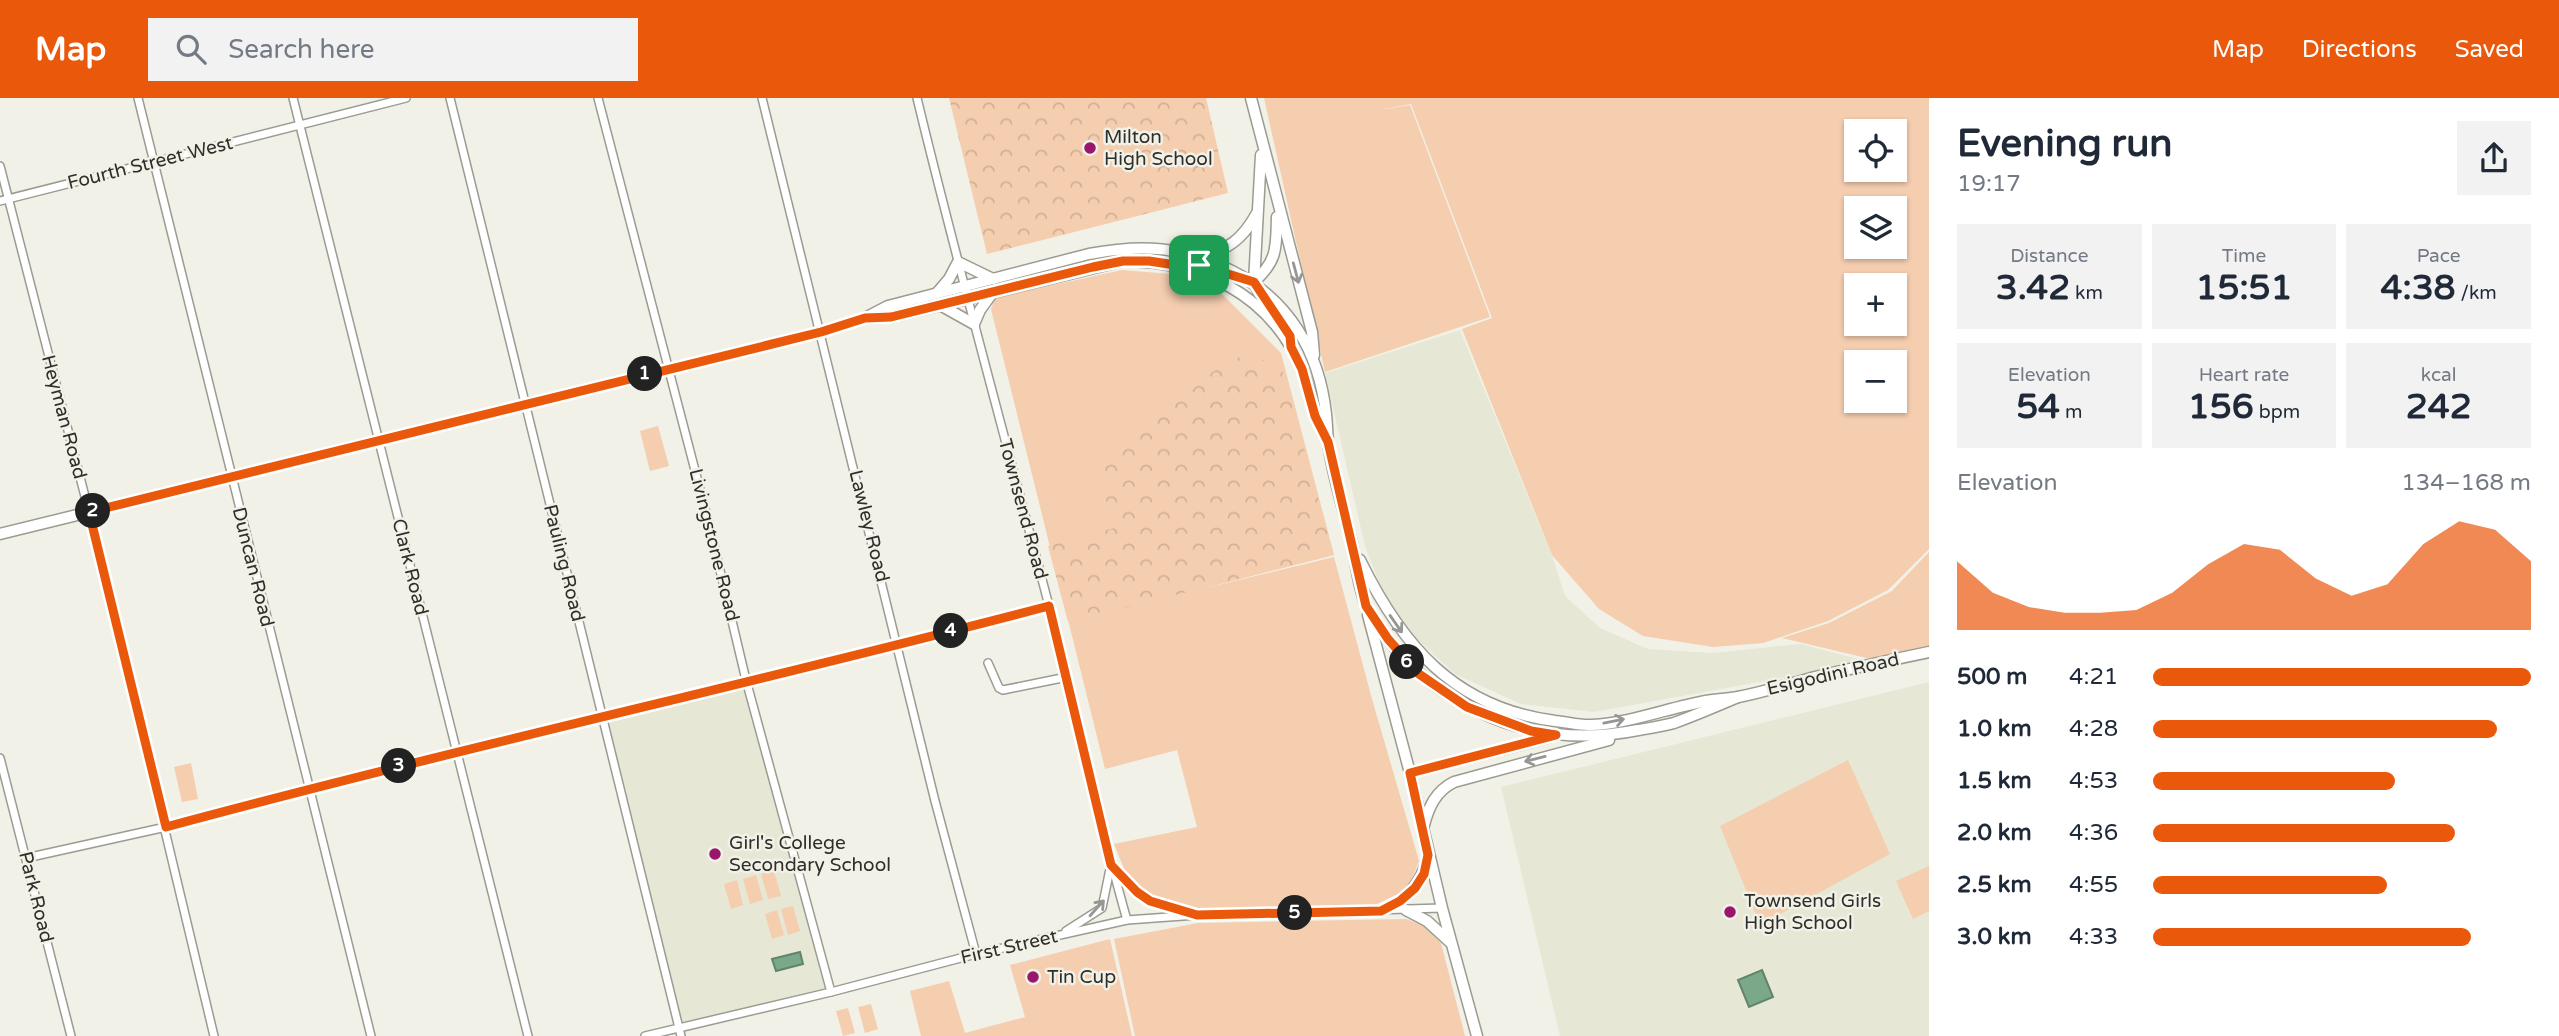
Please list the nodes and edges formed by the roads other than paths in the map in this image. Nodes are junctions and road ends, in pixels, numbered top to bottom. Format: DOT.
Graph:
graph roads {
  1 [pos="138,98"];
  2 [pos="293,98"];
  3 [pos="406,98"];
  4 [pos="450,98"];
  5 [pos="598,98"];
  6 [pos="762,98"];
  7 [pos="917,98"];
  8 [pos="1251,98"];
  9 [pos="300,125"];
  10 [pos="1261,140"];
  11 [pos="155,162"];
  12 [pos="0,166"];
  13 [pos="4,200"];
  14 [pos="1278,208"];
  15 [pos="1258,211"];
  16 [pos="1190,254"];
  17 [pos="958,262"];
  18 [pos="1182,266"];
  19 [pos="993,279"];
  20 [pos="1254,282"];
  21 [pos="964,286"];
  22 [pos="993,292"];
  23 [pos="968,298"];
  24 [pos="939,299"];
  25 [pos="974,324"];
  26 [pos="821,332"];
  27 [pos="1291,347"];
  28 [pos="1315,365"];
  29 [pos="668,368"];
  30 [pos="524,404"];
  31 [pos="378,440"];
  32 [pos="1328,442"];
  33 [pos="230,478"];
  34 [pos="89,512"];
  35 [pos="0,534"];
  36 [pos="1352,542"];
  37 [pos="1049,606"];
  38 [pos="1366,606"];
  39 [pos="899,645"];
  40 [pos="1929,652"];
  41 [pos="988,663"];
  42 [pos="1067,677"];
  43 [pos="746,680"];
  44 [pos="1738,697"];
  45 [pos="602,716"];
  46 [pos="1672,723"];
  47 [pos="1590,725"];
  48 [pos="1556,735"];
  49 [pos="457,751"];
  50 [pos="0,758"];
  51 [pos="1410,773"];
  52 [pos="308,788"];
  53 [pos="166,827"];
  54 [pos="1423,829"];
  55 [pos="1428,855"];
  56 [pos="26,858"];
  57 [pos="1111,865"];
  58 [pos="1442,908"];
  59 [pos="1406,910"];
  60 [pos="1381,911"];
  61 [pos="1197,915"];
  62 [pos="1127,920"];
  63 [pos="1059,935"];
  64 [pos="1452,944"];
  65 [pos="976,954"];
  66 [pos="831,992"];
  67 [pos="680,1032"];
  68 [pos="71,1036"];
  69 [pos="214,1036"];
  70 [pos="371,1036"];
  71 [pos="528,1036"];
  72 [pos="645,1036"];
  73 [pos="1477,1036"];
  1 -- 11 [label="street, Duncan Road"];
  2 -- 9 [label="street, Clark Road"];
  3 -- 9 [label="street, Fourth Street West"];
  4 -- 30 [label="street, Pauling Road"];
  5 -- 29 [label="street, Livingstone Road"];
  6 -- 26 [label="street, Lawley Road"];
  7 -- 17 [label="street, Townsend Road"];
  8 -- 10 [label="main road"];
  9 -- 11 [label="street, Fourth Street West"];
  9 -- 31 [label="street, Clark Road"];
  10 -- 14 [label="main road"];
  10 -- 15 [label="main road"];
  11 -- 13 [label="street, Fourth Street West"];
  11 -- 33 [label="street, Duncan Road"];
  12 -- 13 [label="street, Heyman Road"];
  13 -- 34 [label="street, Heyman Road"];
  14 -- 20 [label="main road"];
  14 -- 28 [label="main road, one-way"];
  15 -- 16 [label="main road"];
  15 -- 20 [label="main road"];
  16 -- 19 [label="main road, Esigodini Road"];
  16 -- 20 [label="main road, Esigodini Road"];
  17 -- 19 [label="main road"];
  17 -- 21 [label="street, Townsend Road"];
  17 -- 24 [label="main road"];
  18 -- 20 [label="main road"];
  18 -- 22 [label="main road, Esigodini Road"];
  18 -- 27 [label="main road, Esigodini Road"];
  19 -- 21 [label="main road, Esigodini Road"];
  20 -- 27 [label="main road"];
  20 -- 28 [label="main road, Esigodini Road"];
  21 -- 23 [label="street, Townsend Road"];
  21 -- 24 [label="main road, Esigodini Road"];
  22 -- 23 [label="main road, Esigodini Road"];
  22 -- 25 [label="main road"];
  23 -- 24 [label="main road, Esigodini Road"];
  23 -- 25 [label="street, Townsend Road"];
  24 -- 25 [label="main road"];
  24 -- 26 [label="main road"];
  25 -- 37 [label="street, Townsend Road"];
  26 -- 29 [label="main road"];
  26 -- 39 [label="street, Lawley Road"];
  27 -- 32 [label="main road, Esigodini Road"];
  28 -- 32 [label="main road, Esigodini Road"];
  29 -- 30 [label="main road"];
  29 -- 43 [label="street, Livingstone Road"];
  30 -- 31 [label="main road"];
  30 -- 45 [label="street, Pauling Road"];
  31 -- 33 [label="main road"];
  31 -- 49 [label="street, Clark Road"];
  32 -- 36 [label="main road, Esigodini Road"];
  33 -- 34 [label="main road"];
  33 -- 52 [label="street, Duncan Road"];
  34 -- 35 [label="main road"];
  34 -- 53 [label="street, Heyman Road"];
  36 -- 38 [label="main road, Esigodini Road"];
  36 -- 47 [label="main road, Esigodini Road, one-way"];
  37 -- 39 [label="street"];
  37 -- 42 [label="street, Townsend Road"];
  38 -- 48 [label="main road, Esigodini Road"];
  38 -- 51 [label="main road"];
  39 -- 43 [label="street"];
  39 -- 65 [label="street, Lawley Road"];
  40 -- 44 [label="main road, Esigodini Road"];
  41 -- 42 [label="street"];
  42 -- 57 [label="street, Townsend Road"];
  43 -- 45 [label="street"];
  43 -- 66 [label="street, Livingstone Road"];
  44 -- 46 [label="main road, Esigodini Road"];
  47 -- 44 [label="main road, Esigodini Road, one-way"];
  45 -- 49 [label="street"];
  45 -- 67 [label="street, Pauling Road"];
  46 -- 48 [label="main road, Esigodini Road"];
  46 -- 54 [label="main road, one-way"];
  47 -- 48 [label="main road"];
  48 -- 51 [label="main road"];
  49 -- 52 [label="street"];
  49 -- 71 [label="street, Clark Road"];
  50 -- 56 [label="street, Park Road"];
  51 -- 54 [label="main road"];
  52 -- 53 [label="street"];
  52 -- 70 [label="street, Duncan Road"];
  53 -- 56 [label="street"];
  53 -- 69 [label="street, Heyman Road"];
  54 -- 55 [label="main road"];
  55 -- 58 [label="main road"];
  55 -- 60 [label="main road"];
  56 -- 68 [label="street, Park Road"];
  57 -- 61 [label="street"];
  57 -- 62 [label="street, Townsend Road"];
  63 -- 57 [label="street, one-way"];
  58 -- 59 [label="street, First Street"];
  58 -- 64 [label="main road"];
  59 -- 60 [label="street, First Street"];
  59 -- 64 [label="main road"];
  60 -- 61 [label="street, First Street"];
  61 -- 62 [label="street, First Street"];
  62 -- 63 [label="street, First Street"];
  63 -- 65 [label="street, First Street"];
  64 -- 73 [label="main road"];
  65 -- 66 [label="street, First Street"];
  66 -- 67 [label="street, First Street"];
  67 -- 72 [label="street, First Street"];
}
